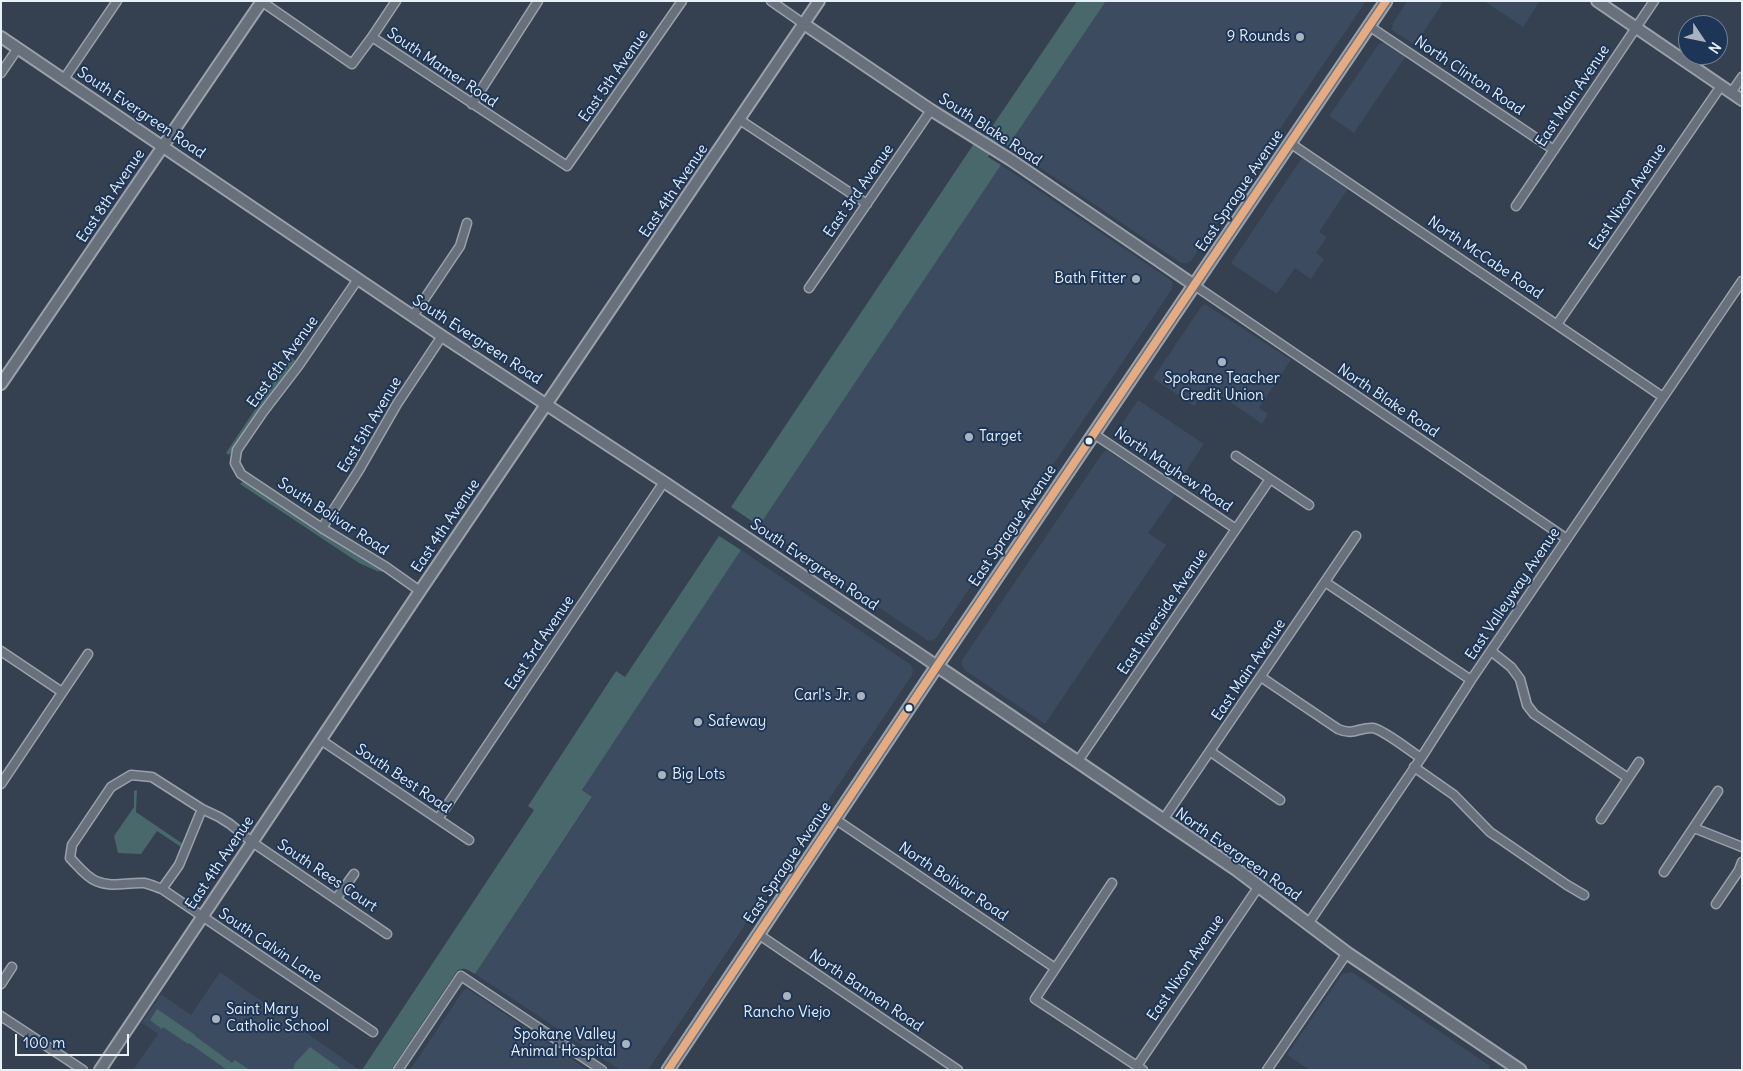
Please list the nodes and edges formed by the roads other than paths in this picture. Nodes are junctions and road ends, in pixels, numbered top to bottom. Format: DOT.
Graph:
graph roads {
  1 [pos="117,1"];
  2 [pos="262,1"];
  3 [pos="396,1"];
  4 [pos="538,1"];
  5 [pos="682,1"];
  6 [pos="770,1"];
  7 [pos="820,1"];
  8 [pos="1386,1"];
  9 [pos="1597,1"];
  10 [pos="1654,1"];
  11 [pos="804,24"];
  12 [pos="1369,26"];
  13 [pos="1636,28"];
  14 [pos="1,37"];
  15 [pos="372,37"];
  16 [pos="18,48"];
  17 [pos="1,73"];
  18 [pos="1742,77"];
  19 [pos="64,79"];
  20 [pos="1721,86"];
  21 [pos="1731,93"];
  22 [pos="1742,100"];
  23 [pos="472,104"];
  24 [pos="931,110"];
  25 [pos="740,120"];
  26 [pos="1290,143"];
  27 [pos="162,146"];
  28 [pos="1554,150"];
  29 [pos="568,166"];
  30 [pos="866,204"];
  31 [pos="1516,206"];
  32 [pos="467,223"];
  33 [pos="358,279"];
  34 [pos="1742,281"];
  35 [pos="1194,285"];
  36 [pos="809,288"];
  37 [pos="413,316"];
  38 [pos="1558,324"];
  39 [pos="442,336"];
  40 [pos="2,383"];
  41 [pos="1664,397"];
  42 [pos="547,404"];
  43 [pos="1094,434"];
  44 [pos="1236,456"];
  45 [pos="235,464"];
  46 [pos="1270,479"];
  47 [pos="664,482"];
  48 [pos="1309,505"];
  49 [pos="322,528"];
  50 [pos="1236,529"];
  51 [pos="1356,536"];
  52 [pos="1568,539"];
  53 [pos="1325,582"];
  54 [pos="420,591"];
  55 [pos="1,651"];
  56 [pos="1490,651"];
  57 [pos="88,654"];
  58 [pos="937,666"];
  59 [pos="1261,677"];
  60 [pos="1471,680"];
  61 [pos="62,692"];
  62 [pos="321,740"];
  63 [pos="1210,752"];
  64 [pos="1421,758"];
  65 [pos="1078,762"];
  66 [pos="1639,762"];
  67 [pos="1414,767"];
  68 [pos="1628,778"];
  69 [pos="1,784"];
  70 [pos="1718,791"];
  71 [pos="1280,800"];
  72 [pos="202,809"];
  73 [pos="438,819"];
  74 [pos="835,819"];
  75 [pos="1601,819"];
  76 [pos="1163,820"];
  77 [pos="1694,828"];
  78 [pos="469,840"];
  79 [pos="252,842"];
  80 [pos="1742,847"];
  81 [pos="1742,862"];
  82 [pos="1664,872"];
  83 [pos="354,874"];
  84 [pos="1112,883"];
  85 [pos="1259,886"];
  86 [pos="162,890"];
  87 [pos="1584,895"];
  88 [pos="336,899"];
  89 [pos="1716,904"];
  90 [pos="203,916"];
  91 [pos="1308,924"];
  92 [pos="388,934"];
  93 [pos="758,934"];
  94 [pos="1347,953"];
  95 [pos="12,967"];
  96 [pos="1055,968"];
  97 [pos="1,984"];
  98 [pos="1,1016"];
  99 [pos="373,1032"];
  100 [pos="1140,1068"];
  101 [pos="83,1070"];
  102 [pos="100,1070"];
  103 [pos="398,1070"];
  104 [pos="602,1070"];
  105 [pos="668,1070"];
  106 [pos="958,1070"];
  107 [pos="1268,1070"];
  108 [pos="1520,1070"];
  1 -- 19 [label="street"];
  2 -- 15 [label="street, South Mamer Road"];
  2 -- 27 [label="street, East 8th Avenue"];
  3 -- 15 [label="street"];
  4 -- 23 [label="street"];
  5 -- 29 [label="street, East 5th Avenue"];
  6 -- 11 [label="street, South Blake Road"];
  7 -- 11 [label="street, East 4th Avenue"];
  8 -- 12 [label="main road, East Sprague Avenue"];
  9 -- 13 [label="street"];
  10 -- 13 [label="street, East Main Avenue"];
  11 -- 24 [label="street, South Blake Road"];
  11 -- 25 [label="street, East 4th Avenue"];
  12 -- 26 [label="main road, East Sprague Avenue"];
  12 -- 28 [label="street, North Clinton Road"];
  13 -- 20 [label="street"];
  13 -- 28 [label="street, East Main Avenue"];
  14 -- 16 [label="street, South Evergreen Road"];
  15 -- 23 [label="street, South Mamer Road"];
  16 -- 17 [label="street"];
  16 -- 19 [label="street, South Evergreen Road"];
  18 -- 21 [label="street"];
  19 -- 27 [label="street, South Evergreen Road"];
  20 -- 21 [label="street"];
  20 -- 38 [label="street, East Nixon Avenue"];
  21 -- 22 [label="street"];
  23 -- 29 [label="street, South Mamer Road"];
  24 -- 30 [label="street, East 3rd Avenue"];
  24 -- 35 [label="street, South Blake Road"];
  25 -- 30 [label="street"];
  25 -- 42 [label="street, East 4th Avenue"];
  26 -- 35 [label="main road, East Sprague Avenue"];
  26 -- 38 [label="street, North McCabe Road"];
  27 -- 33 [label="street, South Evergreen Road"];
  27 -- 40 [label="street, East 8th Avenue"];
  28 -- 31 [label="street, East Main Avenue"];
  30 -- 36 [label="street, East 3rd Avenue"];
  32 -- 37 [label="street"];
  33 -- 37 [label="street, South Evergreen Road"];
  33 -- 45 [label="street, East 6th Avenue"];
  34 -- 41 [label="street, East Valleyway Avenue"];
  35 -- 43 [label="main road, East Sprague Avenue"];
  35 -- 52 [label="street, North Blake Road"];
  37 -- 39 [label="street, South Evergreen Road"];
  38 -- 41 [label="street, North McCabe Road"];
  39 -- 42 [label="street, South Evergreen Road"];
  39 -- 49 [label="street, East 5th Avenue"];
  41 -- 52 [label="street, East Valleyway Avenue"];
  42 -- 47 [label="street, South Evergreen Road"];
  42 -- 54 [label="street, East 4th Avenue"];
  43 -- 50 [label="street, North Mayhew Road"];
  43 -- 58 [label="main road, East Sprague Avenue"];
  44 -- 46 [label="street"];
  45 -- 49 [label="street, South Bolivar Road"];
  46 -- 48 [label="street"];
  46 -- 50 [label="street, East Riverside Avenue"];
  47 -- 58 [label="street, South Evergreen Road"];
  47 -- 73 [label="street, East 3rd Avenue"];
  49 -- 54 [label="street, South Bolivar Road"];
  50 -- 65 [label="street, East Riverside Avenue"];
  51 -- 53 [label="street, East Main Avenue"];
  52 -- 56 [label="street, East Valleyway Avenue"];
  53 -- 59 [label="street, East Main Avenue"];
  53 -- 60 [label="street"];
  54 -- 62 [label="street, East 4th Avenue"];
  55 -- 61 [label="street"];
  56 -- 60 [label="street, East Valleyway Avenue"];
  56 -- 68 [label="street"];
  57 -- 61 [label="street"];
  58 -- 65 [label="main road, North Evergreen Road"];
  58 -- 74 [label="main road, East Sprague Avenue"];
  59 -- 63 [label="street, East Main Avenue"];
  59 -- 64 [label="street"];
  60 -- 64 [label="street, East Valleyway Avenue"];
  61 -- 69 [label="street"];
  62 -- 73 [label="street, South Best Road"];
  62 -- 79 [label="street, East 4th Avenue"];
  63 -- 71 [label="street"];
  63 -- 76 [label="street, East Main Avenue"];
  64 -- 67 [label="street, East Valleyway Avenue"];
  65 -- 76 [label="main road, North Evergreen Road"];
  66 -- 68 [label="street"];
  67 -- 87 [label="street"];
  67 -- 91 [label="street, East Valleyway Avenue"];
  68 -- 75 [label="street"];
  70 -- 77 [label="street"];
  72 -- 79 [label="street, South Rees Court"];
  72 -- 86 [label="street"];
  72 -- 86 [label="street, South Calvin Lane"];
  73 -- 78 [label="street, South Best Road"];
  74 -- 93 [label="main road, East Sprague Avenue"];
  74 -- 96 [label="street, North Bolivar Road"];
  76 -- 85 [label="main road, North Evergreen Road"];
  77 -- 80 [label="street"];
  77 -- 82 [label="street"];
  79 -- 88 [label="street, South Rees Court"];
  79 -- 90 [label="street, East 4th Avenue"];
  81 -- 89 [label="street"];
  83 -- 88 [label="street"];
  84 -- 96 [label="street"];
  85 -- 91 [label="main road, North Evergreen Road"];
  85 -- 100 [label="street, East Nixon Avenue"];
  86 -- 90 [label="street, South Calvin Lane"];
  88 -- 92 [label="street, South Rees Court"];
  90 -- 99 [label="street, South Calvin Lane"];
  90 -- 102 [label="street, East 4th Avenue"];
  91 -- 94 [label="main road, North Evergreen Road"];
  93 -- 105 [label="main road, East Sprague Avenue"];
  93 -- 106 [label="street, North Bannen Road"];
  94 -- 107 [label="street"];
  94 -- 108 [label="main road, North Evergreen Road"];
  95 -- 97 [label="street"];
  96 -- 100 [label="street"];
  98 -- 101 [label="street"];
  103 -- 104 [label="street"];
}
